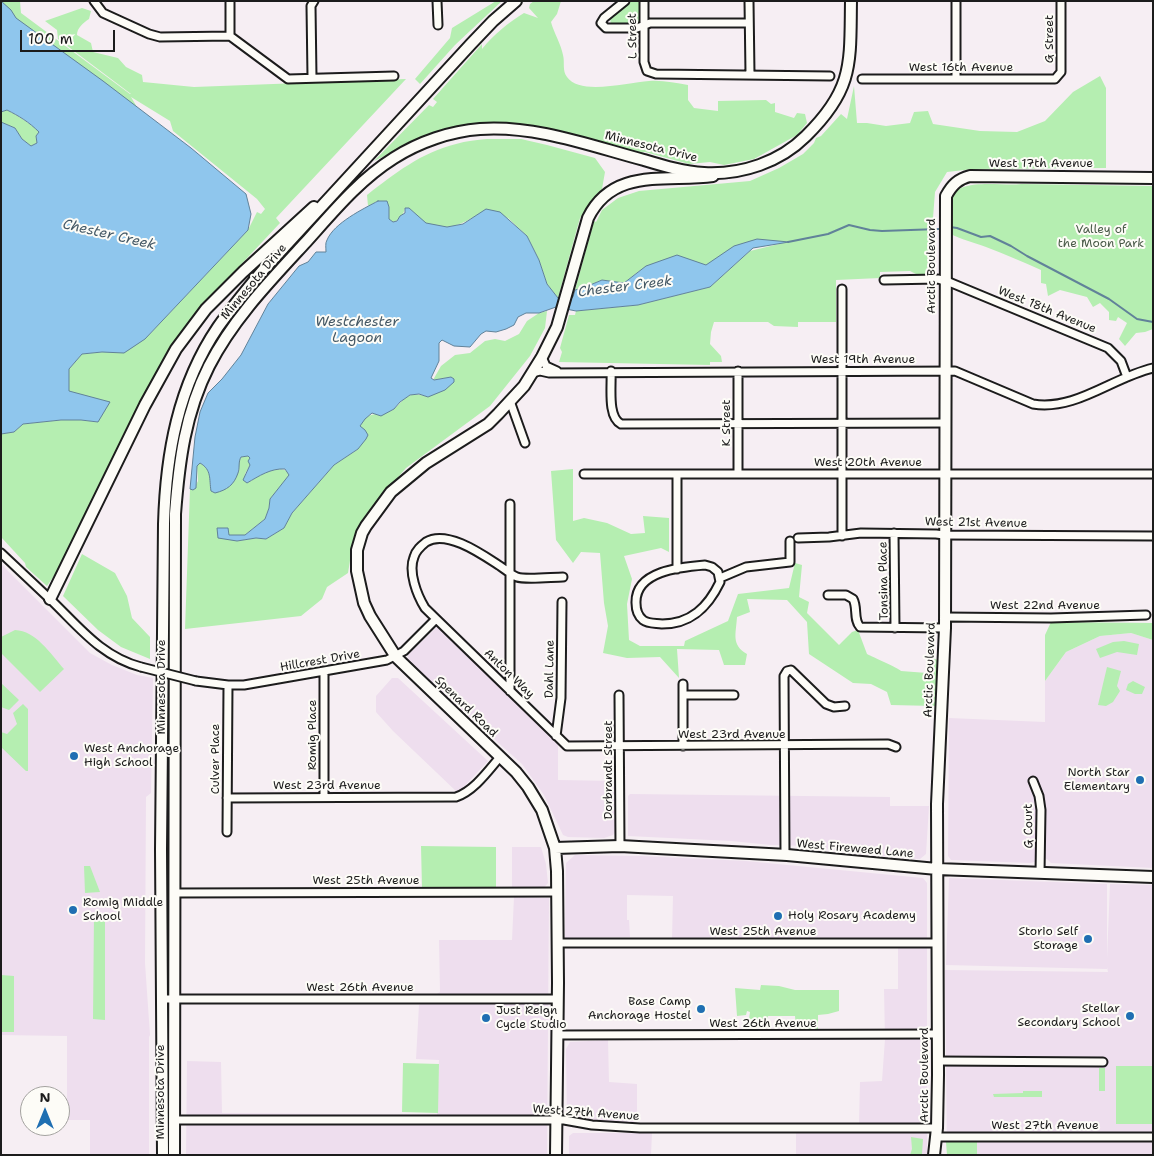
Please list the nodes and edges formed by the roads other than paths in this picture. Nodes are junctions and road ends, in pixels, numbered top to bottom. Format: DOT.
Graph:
graph roads {
  1 [pos="94,1"];
  2 [pos="230,1"];
  3 [pos="314,1"];
  4 [pos="437,1"];
  5 [pos="516,1"];
  6 [pos="625,1"];
  7 [pos="644,1"];
  8 [pos="749,1"];
  9 [pos="851,1"];
  10 [pos="956,1"];
  11 [pos="1060,1"];
  12 [pos="749,23"];
  13 [pos="438,25"];
  14 [pos="644,26"];
  15 [pos="230,36"];
  16 [pos="750,74"];
  17 [pos="394,76"];
  18 [pos="830,76"];
  19 [pos="1058,76"];
  20 [pos="312,78"];
  21 [pos="862,79"];
  22 [pos="956,79"];
  23 [pos="741,170"];
  24 [pos="350,175"];
  25 [pos="1153,178"];
  26 [pos="945,204"];
  27 [pos="884,280"];
  28 [pos="945,280"];
  29 [pos="842,289"];
  30 [pos="542,358"];
  31 [pos="1153,368"];
  32 [pos="738,371"];
  33 [pos="945,371"];
  34 [pos="559,372"];
  35 [pos="611,372"];
  36 [pos="842,372"];
  37 [pos="532,373"];
  38 [pos="1127,376"];
  39 [pos="510,401"];
  40 [pos="738,423"];
  41 [pos="944,423"];
  42 [pos="842,424"];
  43 [pos="525,443"];
  44 [pos="584,474"];
  45 [pos="677,474"];
  46 [pos="738,474"];
  47 [pos="842,474"];
  48 [pos="1153,474"];
  49 [pos="944,475"];
  50 [pos="510,504"];
  51 [pos="894,534"];
  52 [pos="944,535"];
  53 [pos="842,536"];
  54 [pos="1153,536"];
  55 [pos="798,538"];
  56 [pos="790,541"];
  57 [pos="1,553"];
  58 [pos="677,569"];
  59 [pos="511,573"];
  60 [pos="563,577"];
  61 [pos="720,578"];
  62 [pos="828,595"];
  63 [pos="50,599"];
  64 [pos="562,602"];
  65 [pos="1146,615"];
  66 [pos="944,617"];
  67 [pos="435,620"];
  68 [pos="896,628"];
  69 [pos="944,628"];
  70 [pos="396,657"];
  71 [pos="324,672"];
  72 [pos="683,684"];
  73 [pos="228,685"];
  74 [pos="510,691"];
  75 [pos="619,695"];
  76 [pos="683,695"];
  77 [pos="734,695"];
  78 [pos="845,706"];
  79 [pos="556,736"];
  80 [pos="566,746"];
  81 [pos="620,746"];
  82 [pos="683,746"];
  83 [pos="784,746"];
  84 [pos="896,747"];
  85 [pos="500,757"];
  86 [pos="1033,781"];
  87 [pos="324,797"];
  88 [pos="227,798"];
  89 [pos="227,832"];
  90 [pos="620,846"];
  91 [pos="555,848"];
  92 [pos="785,855"];
  93 [pos="937,869"];
  94 [pos="1040,873"];
  95 [pos="1153,877"];
  96 [pos="557,892"];
  97 [pos="174,893"];
  98 [pos="558,943"];
  99 [pos="938,943"];
  100 [pos="162,999"];
  101 [pos="174,999"];
  102 [pos="558,999"];
  103 [pos="938,1034"];
  104 [pos="558,1035"];
  105 [pos="938,1060"];
  106 [pos="1102,1062"];
  107 [pos="174,1120"];
  108 [pos="557,1120"];
  109 [pos="937,1133"];
  110 [pos="1153,1137"];
  111 [pos="162,1155"];
  112 [pos="174,1155"];
  113 [pos="556,1155"];
  114 [pos="934,1155"];
  115 [pos="940,1155"];
  1 -- 15 [label="street"];
  2 -- 15 [label="street"];
  3 -- 20 [label="street"];
  4 -- 13 [label="street"];
  5 -- 24 [label="main road, Minnesota Drive"];
  6 -- 14 [label="street"];
  7 -- 14 [label="street, L Street"];
  8 -- 12 [label="street"];
  9 -- 23 [label="main road, Minnesota Drive"];
  10 -- 22 [label="street"];
  11 -- 19 [label="street, G Street"];
  12 -- 14 [label="street"];
  12 -- 16 [label="street"];
  14 -- 16 [label="street, L Street"];
  15 -- 20 [label="street"];
  16 -- 18 [label="street"];
  17 -- 20 [label="street"];
  19 -- 22 [label="street, West 16th Avenue"];
  21 -- 22 [label="street, West 16th Avenue"];
  23 -- 30 [label="main road, Spenard Road"];
  23 -- 97 [label="main road, Minnesota Drive"];
  24 -- 63 [label="main road"];
  24 -- 100 [label="main road, Minnesota Drive"];
  25 -- 26 [label="main road, West 17th Avenue"];
  26 -- 28 [label="main road, Arctic Boulevard"];
  27 -- 28 [label="street"];
  28 -- 33 [label="main road, Arctic Boulevard"];
  28 -- 38 [label="street, West 18th Avenue"];
  29 -- 36 [label="street"];
  30 -- 34 [label="street"];
  30 -- 37 [label="main road, Spenard Road"];
  31 -- 38 [label="street, West 19th Avenue"];
  32 -- 35 [label="street, West 19th Avenue"];
  32 -- 36 [label="street, West 19th Avenue"];
  32 -- 40 [label="street, K Street"];
  33 -- 36 [label="street, West 19th Avenue"];
  33 -- 38 [label="street, West 19th Avenue"];
  33 -- 41 [label="main road, Arctic Boulevard"];
  34 -- 35 [label="street, West 19th Avenue"];
  34 -- 37 [label="street, West 19th Avenue"];
  35 -- 40 [label="street"];
  36 -- 42 [label="street"];
  37 -- 39 [label="main road, Spenard Road"];
  39 -- 43 [label="street"];
  39 -- 70 [label="main road, Spenard Road"];
  40 -- 42 [label="street"];
  40 -- 46 [label="street, K Street"];
  41 -- 42 [label="street"];
  41 -- 49 [label="main road, Arctic Boulevard"];
  42 -- 47 [label="street"];
  44 -- 45 [label="street, West 20th Avenue"];
  45 -- 46 [label="street, West 20th Avenue"];
  45 -- 58 [label="street"];
  46 -- 47 [label="street, West 20th Avenue"];
  47 -- 49 [label="street, West 20th Avenue"];
  47 -- 53 [label="street"];
  48 -- 49 [label="street, West 20th Avenue"];
  49 -- 52 [label="main road, Arctic Boulevard"];
  50 -- 59 [label="street"];
  51 -- 52 [label="street, West 21st Avenue"];
  51 -- 53 [label="street, West 21st Avenue"];
  51 -- 68 [label="street, Tonsina Place"];
  52 -- 54 [label="street, West 21st Avenue"];
  52 -- 66 [label="main road, Arctic Boulevard"];
  53 -- 55 [label="street, West 21st Avenue"];
  56 -- 61 [label="street"];
  57 -- 63 [label="street, Hillcrest Drive"];
  58 -- 61 [label="street"];
  58 -- 61 [label="street"];
  59 -- 60 [label="street"];
  59 -- 67 [label="street"];
  59 -- 74 [label="street"];
  62 -- 68 [label="street"];
  63 -- 73 [label="street, Hillcrest Drive, bridge"];
  64 -- 79 [label="street, Dahl Lane"];
  65 -- 66 [label="street, West 22nd Avenue"];
  66 -- 69 [label="main road, Arctic Boulevard"];
  67 -- 70 [label="street, Hillcrest Drive"];
  67 -- 74 [label="street, Anton Way"];
  68 -- 69 [label="street"];
  69 -- 93 [label="main road, Arctic Boulevard"];
  70 -- 71 [label="street, Hillcrest Drive"];
  70 -- 85 [label="main road, Spenard Road"];
  71 -- 73 [label="street, Hillcrest Drive"];
  71 -- 87 [label="street, Romig Place"];
  72 -- 76 [label="street"];
  73 -- 88 [label="street, Culver Place"];
  74 -- 79 [label="street, Anton Way"];
  75 -- 81 [label="street, Dorbrandt Street"];
  76 -- 77 [label="street"];
  76 -- 82 [label="street"];
  78 -- 83 [label="street"];
  79 -- 80 [label="street, Anton Way"];
  80 -- 81 [label="street, West 23rd Avenue"];
  81 -- 82 [label="street, West 23rd Avenue"];
  81 -- 90 [label="street, Dorbrandt Street"];
  82 -- 83 [label="street, West 23rd Avenue"];
  83 -- 84 [label="street, West 23rd Avenue"];
  83 -- 92 [label="street"];
  85 -- 87 [label="street, West 23rd Avenue"];
  85 -- 91 [label="main road, Spenard Road"];
  86 -- 94 [label="street, G Court"];
  87 -- 88 [label="street, West 23rd Avenue"];
  88 -- 89 [label="street, Culver Place"];
  90 -- 91 [label="main road, West Fireweed Lane"];
  90 -- 92 [label="main road, West Fireweed Lane"];
  91 -- 96 [label="main road, Spenard Road"];
  92 -- 93 [label="main road, West Fireweed Lane"];
  93 -- 94 [label="main road, West Fireweed Lane"];
  93 -- 99 [label="main road, Arctic Boulevard"];
  94 -- 95 [label="main road, West Fireweed Lane"];
  96 -- 97 [label="street, West 25th Avenue"];
  96 -- 98 [label="main road, Spenard Road"];
  97 -- 101 [label="main road, Minnesota Drive"];
  98 -- 99 [label="street, West 25th Avenue"];
  98 -- 102 [label="main road, Spenard Road"];
  99 -- 103 [label="main road, Arctic Boulevard"];
  100 -- 101 [label="street, West 26th Avenue"];
  100 -- 111 [label="main road, Minnesota Drive"];
  101 -- 102 [label="street, West 26th Avenue"];
  101 -- 107 [label="main road, Minnesota Drive"];
  102 -- 104 [label="main road, Spenard Road"];
  103 -- 104 [label="street, West 26th Avenue"];
  103 -- 105 [label="main road, Arctic Boulevard"];
  104 -- 108 [label="main road, Spenard Road"];
  105 -- 106 [label="street"];
  105 -- 109 [label="main road, Arctic Boulevard"];
  107 -- 108 [label="street, West 27th Avenue"];
  107 -- 112 [label="main road, Minnesota Drive"];
  108 -- 109 [label="street, West 27th Avenue"];
  108 -- 113 [label="main road, Spenard Road"];
  109 -- 110 [label="street, West 27th Avenue"];
  109 -- 114 [label="main road, Arctic Boulevard"];
  109 -- 115 [label="main road, Arctic Boulevard"];
}
